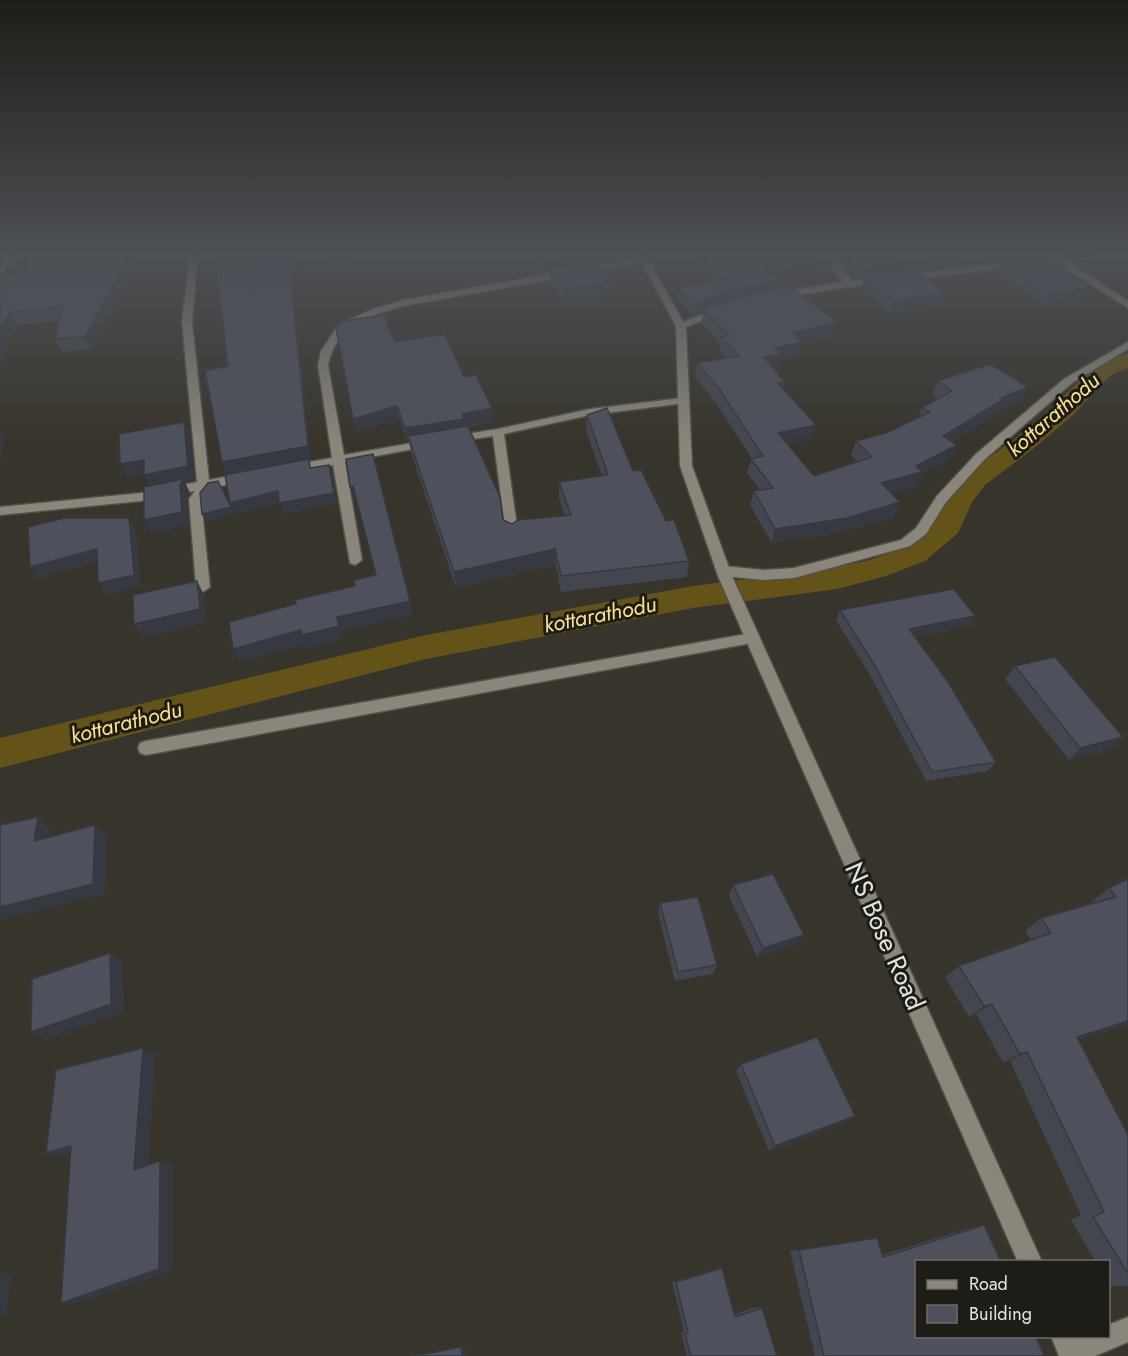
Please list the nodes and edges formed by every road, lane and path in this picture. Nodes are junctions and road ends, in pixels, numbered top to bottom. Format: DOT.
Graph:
graph roads {
  1 [pos="187,318"];
  2 [pos="361,318"];
  3 [pos="677,318"];
  4 [pos="701,318"];
  5 [pos="681,326"];
  6 [pos="1128,345"];
  7 [pos="682,401"];
  8 [pos="498,432"];
  9 [pos="339,459"];
  10 [pos="283,470"];
  11 [pos="261,474"];
  12 [pos="205,484"];
  13 [pos="0,511"];
  14 [pos="512,534"];
  15 [pos="355,560"];
  16 [pos="724,574"];
  17 [pos="203,587"];
  18 [pos="752,638"];
  19 [pos="146,748"];
  20 [pos="1029,1260"];
  21 [pos="1128,1329"];
  22 [pos="1110,1335"];
  23 [pos="1101,1338"];
  24 [pos="1069,1349"];
  1 -- 12 [label="street"];
  2 -- 9 [label="street"];
  3 -- 5 [label="street"];
  4 -- 5 [label="street"];
  5 -- 7 [label="street, NS Bose Road"];
  6 -- 16 [label="street"];
  7 -- 8 [label="street"];
  7 -- 16 [label="street, NS Bose Road"];
  8 -- 9 [label="street"];
  8 -- 14 [label="street"];
  9 -- 10 [label="street"];
  9 -- 15 [label="street"];
  11 -- 12 [label="street"];
  12 -- 13 [label="street"];
  12 -- 17 [label="street"];
  16 -- 18 [label="street, NS Bose Road"];
  18 -- 19 [label="street"];
  18 -- 20 [label="street, NS Bose Road"];
  21 -- 22 [label="street"];
  23 -- 24 [label="street"];
}
